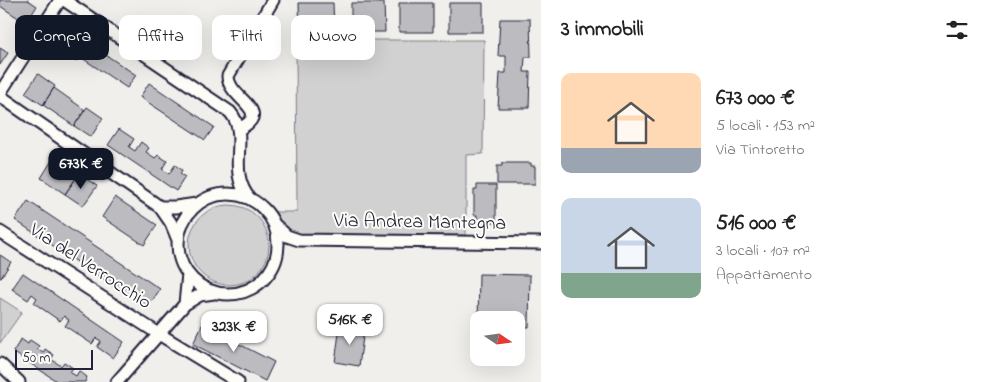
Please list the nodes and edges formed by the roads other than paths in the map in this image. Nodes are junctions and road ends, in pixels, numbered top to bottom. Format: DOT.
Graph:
graph roads {
  1 [pos="60,0"];
  2 [pos="64,0"];
  3 [pos="273,0"];
  4 [pos="0,94"];
  5 [pos="239,129"];
  6 [pos="238,172"];
  7 [pos="215,196"];
  8 [pos="250,199"];
  9 [pos="200,203"];
  10 [pos="160,207"];
  11 [pos="274,223"];
  12 [pos="0,232"];
  13 [pos="178,240"];
  14 [pos="299,240"];
  15 [pos="541,243"];
  16 [pos="276,257"];
  17 [pos="188,274"];
  18 [pos="216,293"];
  19 [pos="185,304"];
  20 [pos="159,334"];
  21 [pos="0,364"];
  22 [pos="18,382"];
  23 [pos="117,382"];
  24 [pos="238,382"];
  1 -- 4 [label="street"];
  2 -- 5 [label="street"];
  3 -- 5 [label="street"];
  4 -- 10 [label="street"];
  5 -- 6 [label="street"];
  6 -- 7 [label="street"];
  6 -- 8 [label="street"];
  7 -- 8 [label="street"];
  7 -- 9 [label="street"];
  8 -- 11 [label="street"];
  9 -- 10 [label="street"];
  9 -- 13 [label="street"];
  10 -- 13 [label="street"];
  11 -- 14 [label="street, Via Andrea Mantegna"];
  11 -- 16 [label="street"];
  12 -- 20 [label="street, Via del Verrocchio"];
  13 -- 17 [label="street"];
  14 -- 15 [label="street, Via Andrea Mantegna"];
  14 -- 16 [label="street"];
  16 -- 18 [label="street"];
  17 -- 18 [label="street"];
  17 -- 19 [label="street"];
  18 -- 19 [label="street"];
  19 -- 20 [label="street"];
  20 -- 23 [label="street"];
  20 -- 24 [label="street, Via del Verrocchio"];
  21 -- 22 [label="street"];
}
